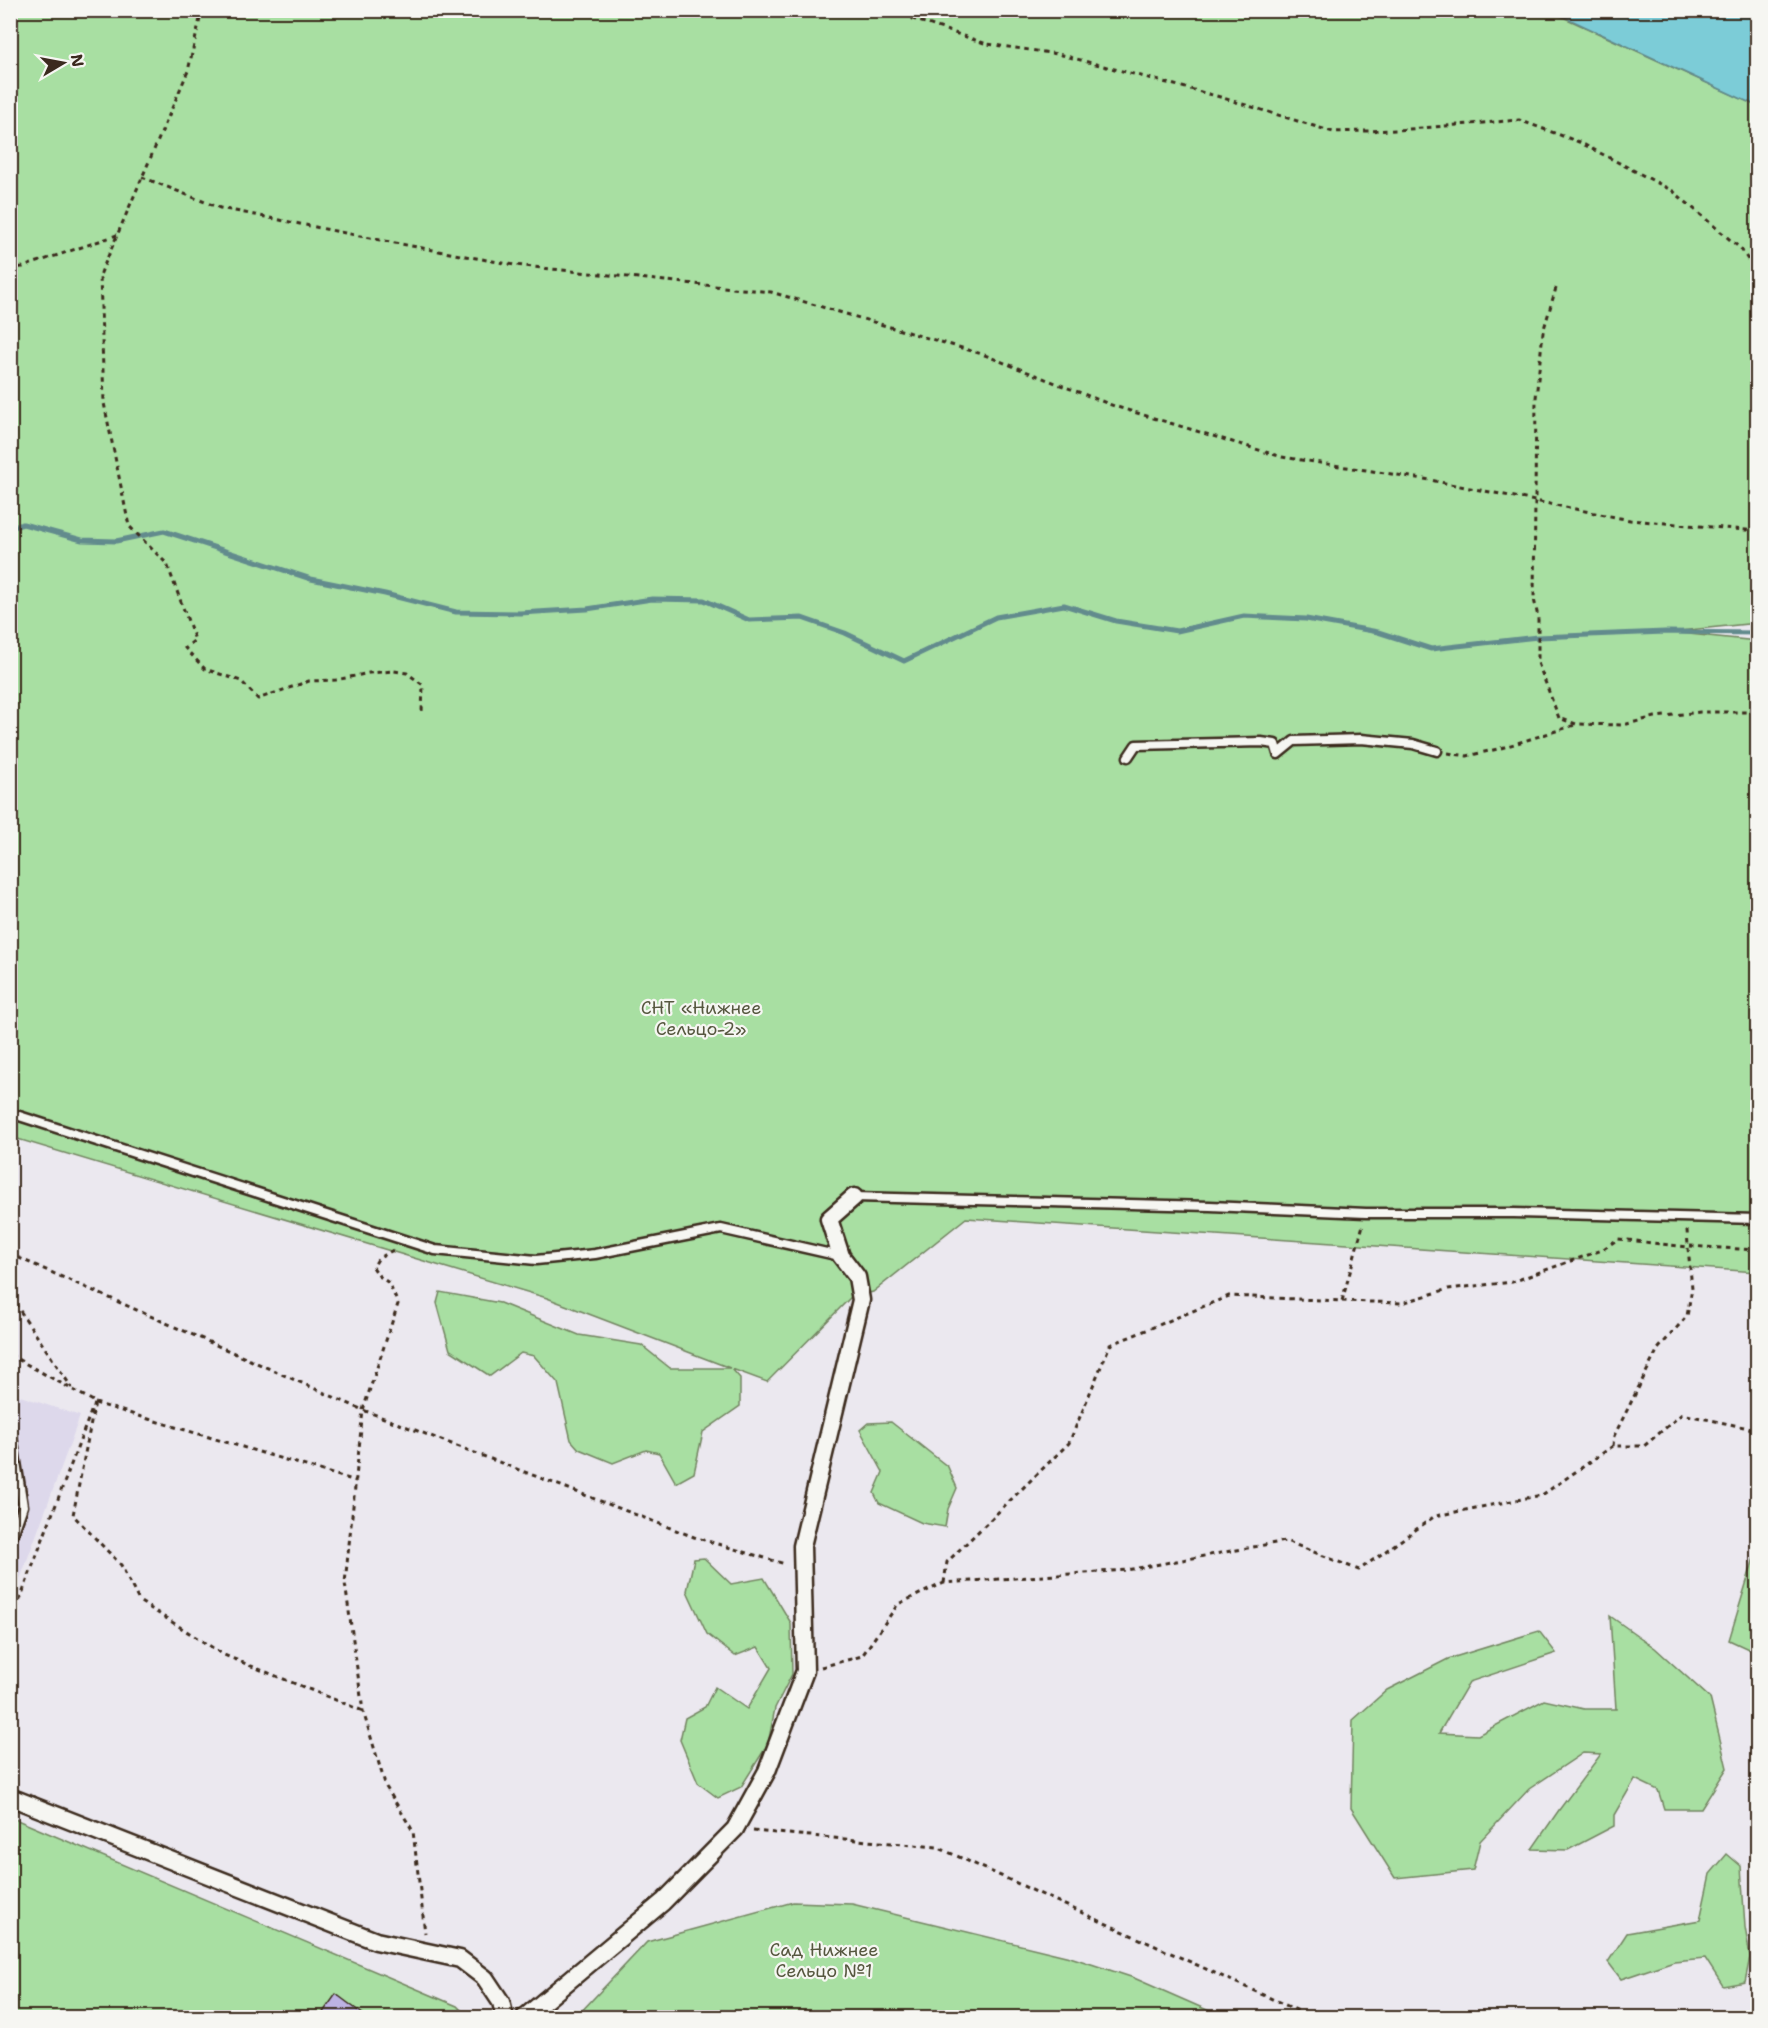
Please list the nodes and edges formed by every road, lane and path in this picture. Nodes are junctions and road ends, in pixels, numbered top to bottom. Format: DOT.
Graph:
graph roads {
  1 [pos="202,10"];
  2 [pos="896,10"];
  3 [pos="142,177"];
  4 [pos="117,235"];
  5 [pos="10,268"];
  6 [pos="1758,275"];
  7 [pos="1556,288"];
  8 [pos="1535,502"];
  9 [pos="1758,531"];
  10 [pos="422,712"];
  11 [pos="1758,712"];
  12 [pos="1576,724"];
  13 [pos="1437,751"];
  14 [pos="1128,757"];
  15 [pos="10,1113"];
  16 [pos="854,1197"];
  17 [pos="1366,1213"];
  18 [pos="1687,1217"];
  19 [pos="1758,1219"];
  20 [pos="407,1241"];
  21 [pos="1688,1247"];
  22 [pos="1758,1250"];
  23 [pos="10,1254"];
  24 [pos="841,1256"];
  25 [pos="10,1296"];
  26 [pos="1342,1301"];
  27 [pos="10,1355"];
  28 [pos="73,1389"];
  29 [pos="95,1402"];
  30 [pos="363,1410"];
  31 [pos="10,1424"];
  32 [pos="1758,1430"];
  33 [pos="1613,1446"];
  34 [pos="356,1481"];
  35 [pos="10,1543"];
  36 [pos="803,1569"];
  37 [pos="944,1583"];
  38 [pos="10,1626"];
  39 [pos="805,1671"];
  40 [pos="363,1711"];
  41 [pos="10,1797"];
  42 [pos="735,1829"];
  43 [pos="427,1951"];
  44 [pos="505,2018"];
  45 [pos="524,2018"];
  46 [pos="1314,2018"];
  1 -- 3 [label="path"];
  2 -- 6 [label="path"];
  3 -- 4 [label="path"];
  3 -- 8 [label="path"];
  4 -- 5 [label="path"];
  4 -- 10 [label="path"];
  7 -- 8 [label="path"];
  8 -- 9 [label="path"];
  8 -- 12 [label="path"];
  11 -- 12 [label="path"];
  12 -- 13 [label="path"];
  13 -- 14 [label="lane"];
  15 -- 20 [label="lane"];
  16 -- 17 [label="lane"];
  16 -- 24 [label="street"];
  17 -- 18 [label="lane"];
  17 -- 26 [label="path"];
  18 -- 19 [label="lane"];
  18 -- 21 [label="path"];
  20 -- 24 [label="lane"];
  20 -- 30 [label="path"];
  21 -- 22 [label="path"];
  21 -- 26 [label="path"];
  21 -- 33 [label="path"];
  23 -- 30 [label="path"];
  24 -- 36 [label="street"];
  25 -- 28 [label="path"];
  26 -- 37 [label="path"];
  27 -- 28 [label="path"];
  28 -- 29 [label="path"];
  29 -- 34 [label="path"];
  29 -- 38 [label="path"];
  29 -- 40 [label="path"];
  30 -- 34 [label="path"];
  30 -- 36 [label="path"];
  31 -- 35 [label="lane"];
  32 -- 33 [label="path"];
  33 -- 37 [label="path"];
  34 -- 40 [label="path"];
  36 -- 39 [label="street"];
  37 -- 39 [label="path"];
  39 -- 42 [label="street"];
  40 -- 43 [label="path"];
  41 -- 43 [label="street"];
  42 -- 45 [label="street"];
  42 -- 46 [label="path"];
  43 -- 44 [label="street"];
}
